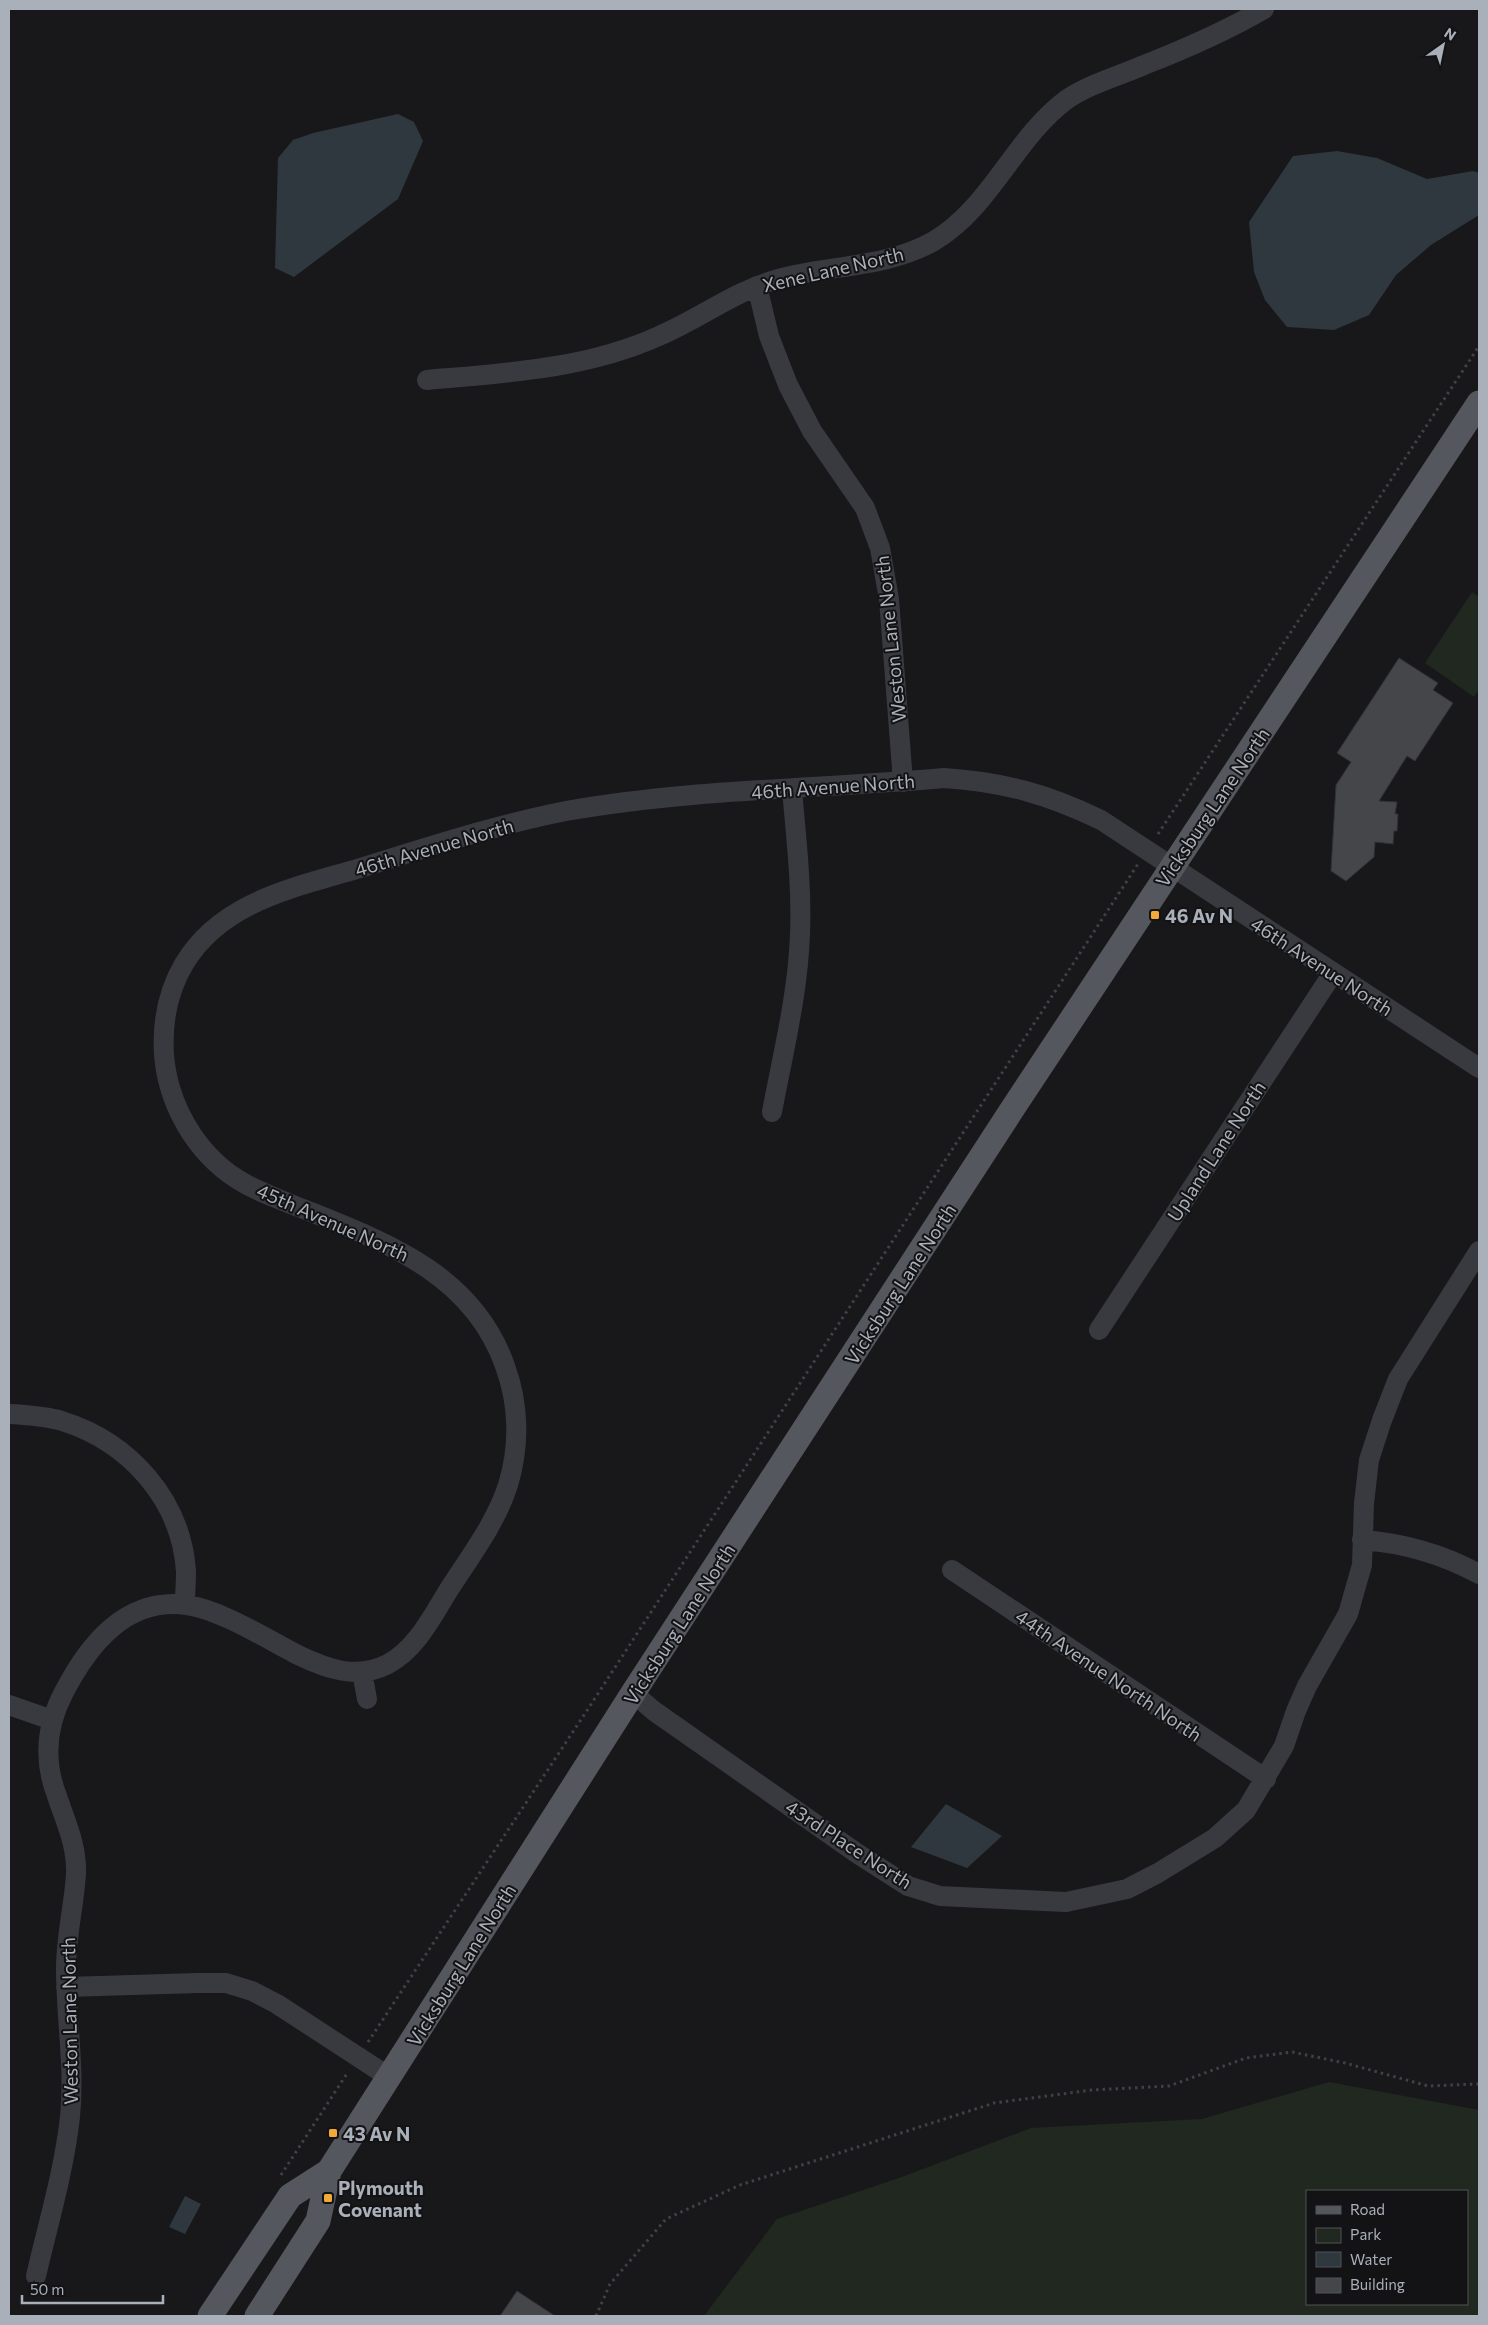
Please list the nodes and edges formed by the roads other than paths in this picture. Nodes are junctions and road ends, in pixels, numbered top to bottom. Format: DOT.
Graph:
graph roads {
  1 [pos="1264,9"];
  2 [pos="1232,17"];
  3 [pos="757,286"];
  4 [pos="428,380"];
  5 [pos="1479,403"];
  6 [pos="903,782"];
  7 [pos="792,789"];
  8 [pos="1172,868"];
  9 [pos="1333,973"];
  10 [pos="168,1000"];
  11 [pos="1479,1068"];
  12 [pos="772,1112"];
  13 [pos="1479,1251"];
  14 [pos="1099,1330"];
  15 [pos="9,1414"];
  16 [pos="489,1526"];
  17 [pos="1362,1540"];
  18 [pos="952,1570"];
  19 [pos="1479,1574"];
  20 [pos="185,1605"];
  21 [pos="362,1672"];
  22 [pos="633,1693"];
  23 [pos="367,1699"];
  24 [pos="9,1705"];
  25 [pos="52,1720"];
  26 [pos="1266,1779"];
  27 [pos="66,1987"];
  28 [pos="389,2077"];
  29 [pos="329,2171"];
  30 [pos="36,2276"];
  31 [pos="210,2316"];
  32 [pos="258,2316"];
  1 -- 2 [label="street, Xene Lane North"];
  2 -- 3 [label="street, Xene Lane North"];
  3 -- 4 [label="street, Xene Lane North"];
  3 -- 6 [label="street, Weston Lane North"];
  5 -- 8 [label="main road, Vicksburg Lane North"];
  6 -- 7 [label="street, 46th Avenue North"];
  6 -- 8 [label="street, 46th Avenue North"];
  7 -- 10 [label="street, 46th Avenue North"];
  7 -- 12 [label="street"];
  8 -- 9 [label="street, 46th Avenue North"];
  8 -- 22 [label="main road, Vicksburg Lane North"];
  9 -- 11 [label="street, 46th Avenue North"];
  9 -- 14 [label="street, Upland Lane North"];
  10 -- 16 [label="street, 45th Avenue North"];
  13 -- 17 [label="street, 43rd Place North"];
  15 -- 20 [label="street"];
  16 -- 21 [label="street, Weston Lane North"];
  17 -- 19 [label="street"];
  17 -- 26 [label="street, 43rd Place North"];
  18 -- 26 [label="street, 44th Avenue North North"];
  20 -- 21 [label="street, Weston Lane North"];
  20 -- 25 [label="street, Weston Lane North"];
  21 -- 23 [label="street"];
  22 -- 26 [label="street, 43rd Place North"];
  22 -- 28 [label="main road, Vicksburg Lane North"];
  24 -- 25 [label="street"];
  25 -- 27 [label="street, Weston Lane North"];
  27 -- 28 [label="street"];
  27 -- 30 [label="street, Weston Lane North"];
  28 -- 29 [label="main road, Vicksburg Lane North"];
  29 -- 31 [label="main road, Vicksburg Lane North"];
  29 -- 32 [label="main road, Vicksburg Lane North"];
}
